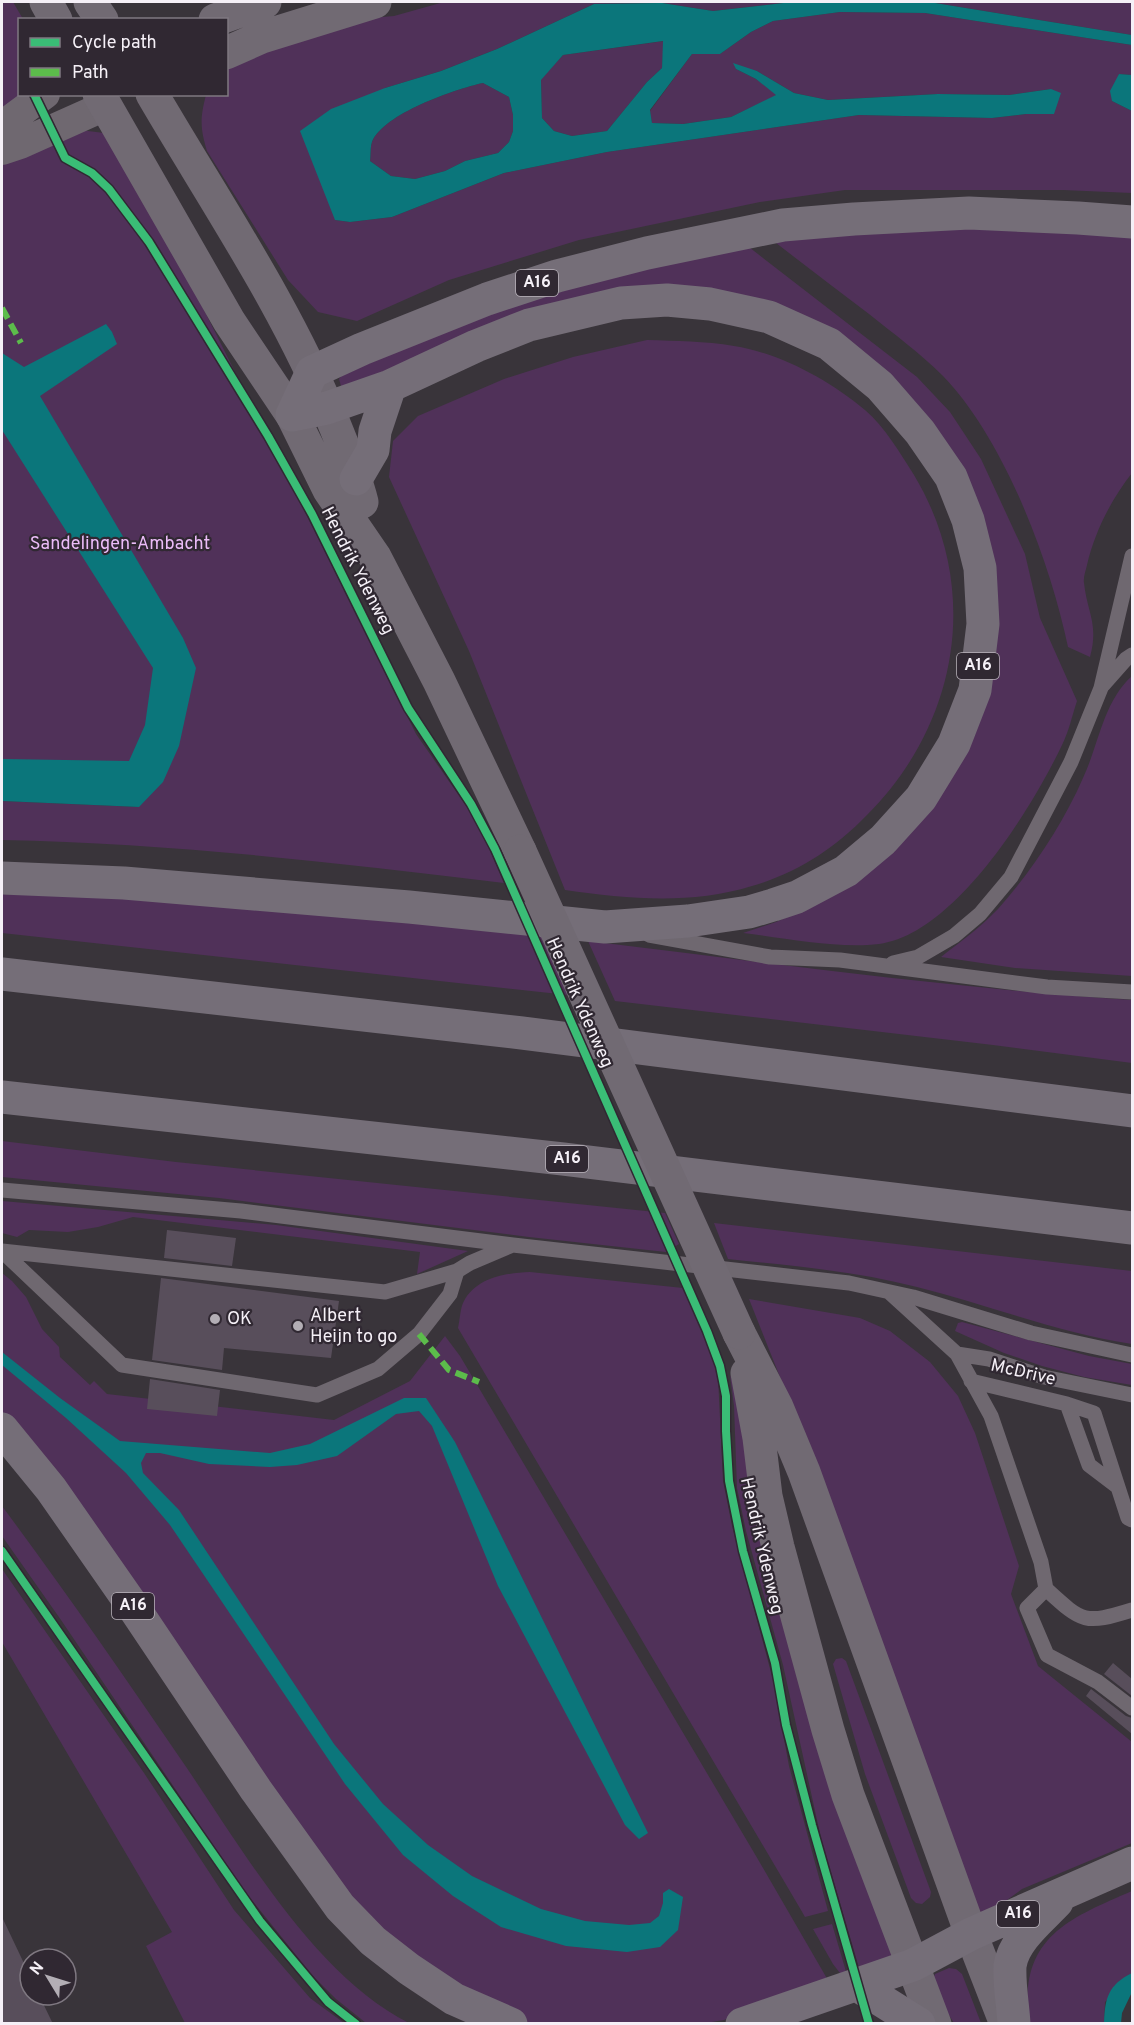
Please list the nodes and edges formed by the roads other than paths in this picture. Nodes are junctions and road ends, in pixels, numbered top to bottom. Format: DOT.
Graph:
graph roads {
  1 [pos="46,2"];
  2 [pos="90,2"];
  3 [pos="265,2"];
  4 [pos="375,2"];
  5 [pos="55,18"];
  6 [pos="101,18"];
  7 [pos="221,18"];
  8 [pos="228,52"];
  9 [pos="42,96"];
  10 [pos="153,96"];
  11 [pos="112,98"];
  12 [pos="2,126"];
  13 [pos="2,150"];
  14 [pos="1132,222"];
  15 [pos="312,372"];
  16 [pos="390,386"];
  17 [pos="327,408"];
  18 [pos="292,415"];
  19 [pos="356,479"];
  20 [pos="1132,556"];
  21 [pos="375,557"];
  22 [pos="1132,655"];
  23 [pos="1101,688"];
  24 [pos="2,878"];
  25 [pos="604,927"];
  26 [pos="879,965"];
  27 [pos="2,975"];
  28 [pos="1132,992"];
  29 [pos="2,1097"];
  30 [pos="1132,1111"];
  31 [pos="2,1190"];
  32 [pos="1132,1228"];
  33 [pos="513,1245"];
  34 [pos="2,1251"];
  35 [pos="457,1270"];
  36 [pos="887,1290"];
  37 [pos="740,1333"];
  38 [pos="957,1354"];
  39 [pos="1132,1355"];
  40 [pos="971,1381"];
  41 [pos="1132,1395"];
  42 [pos="1067,1404"];
  43 [pos="2,1430"];
  44 [pos="1118,1487"];
  45 [pos="1132,1520"];
  46 [pos="1046,1589"];
  47 [pos="1132,1610"];
  48 [pos="1132,1708"];
  49 [pos="1132,1863"];
  50 [pos="1064,1894"];
  51 [pos="971,1934"];
  52 [pos="913,1965"];
  53 [pos="857,1985"];
  54 [pos="511,2024"];
  55 [pos="742,2024"];
  56 [pos="919,2024"];
  57 [pos="935,2024"];
  58 [pos="1006,2024"];
  59 [pos="1014,2024"];
  1 -- 5 [label="main road"];
  2 -- 6 [label="main road"];
  3 -- 7 [label="main road"];
  4 -- 8 [label="main road"];
  9 -- 12 [label="street"];
  10 -- 15 [label="main road, Hendrik Ydenweg"];
  11 -- 13 [label="street"];
  11 -- 18 [label="main road, Hendrik Ydenweg"];
  14 -- 15 [label="highway, A16"];
  15 -- 17 [label="main road, Hendrik Ydenweg"];
  15 -- 18 [label="highway"];
  16 -- 17 [label="highway, A16"];
  16 -- 19 [label="highway"];
  16 -- 25 [label="highway, A16"];
  17 -- 18 [label="highway, A16"];
  17 -- 19 [label="main road, Hendrik Ydenweg"];
  18 -- 21 [label="main road, Hendrik Ydenweg"];
  19 -- 21 [label="main road, Hendrik Ydenweg"];
  20 -- 23 [label="lane, A16"];
  21 -- 37 [label="main road, Hendrik Ydenweg, bridge"];
  22 -- 23 [label="lane, A16"];
  23 -- 26 [label="lane, A16"];
  24 -- 25 [label="highway, A16"];
  25 -- 26 [label="lane, A16"];
  26 -- 28 [label="lane, A16"];
  27 -- 30 [label="highway"];
  29 -- 32 [label="highway, A16"];
  31 -- 33 [label="lane"];
  33 -- 35 [label="lane"];
  33 -- 36 [label="lane"];
  34 -- 35 [label="lane"];
  34 -- 35 [label="lane"];
  36 -- 38 [label="lane"];
  36 -- 39 [label="lane"];
  37 -- 51 [label="main road, Hendrik Ydenweg"];
  37 -- 52 [label="main road, Hendrik Ydenweg"];
  38 -- 40 [label="lane"];
  38 -- 41 [label="lane"];
  40 -- 42 [label="lane, McDrive"];
  40 -- 46 [label="lane"];
  42 -- 44 [label="lane, McDrive"];
  42 -- 44 [label="lane, McDrive"];
  43 -- 54 [label="highway, A16"];
  44 -- 45 [label="lane, McDrive"];
  46 -- 47 [label="lane"];
  46 -- 48 [label="lane"];
  49 -- 50 [label="highway, A16"];
  50 -- 51 [label="highway, A16"];
  50 -- 59 [label="highway, A16"];
  51 -- 52 [label="highway, A16"];
  51 -- 58 [label="main road, Hendrik Ydenweg"];
  52 -- 53 [label="highway, A16"];
  52 -- 57 [label="main road, Hendrik Ydenweg"];
  53 -- 55 [label="highway, A16"];
  53 -- 56 [label="highway"];
}
